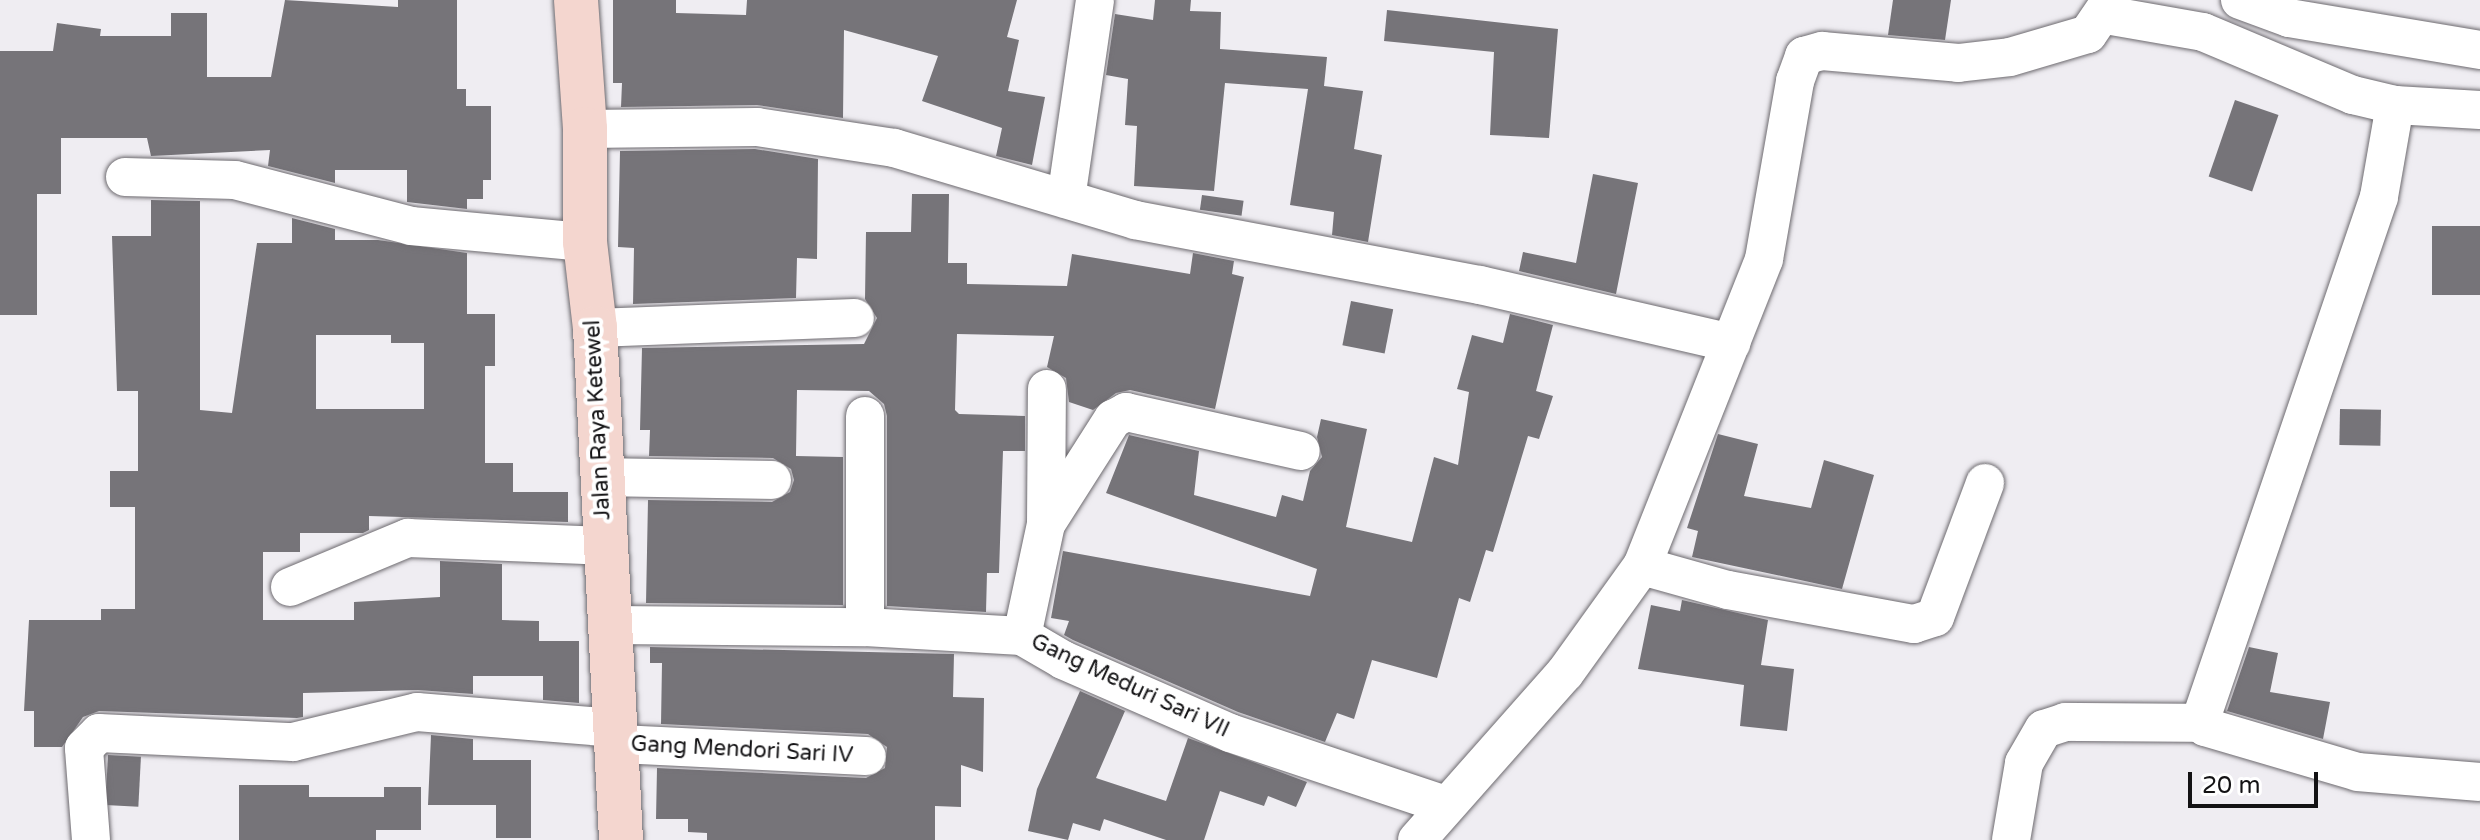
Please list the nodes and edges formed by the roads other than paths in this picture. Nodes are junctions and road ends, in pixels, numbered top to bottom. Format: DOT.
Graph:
graph roads {
  1 [pos="576,0"];
  2 [pos="1095,0"];
  3 [pos="2240,0"];
  4 [pos="2108,8"];
  5 [pos="2480,50"];
  6 [pos="2395,105"];
  7 [pos="2480,110"];
  8 [pos="585,129"];
  9 [pos="125,177"];
  10 [pos="1066,199"];
  11 [pos="585,242"];
  12 [pos="855,318"];
  13 [pos="595,328"];
  14 [pos="1731,343"];
  15 [pos="1047,389"];
  16 [pos="865,416"];
  17 [pos="1301,451"];
  18 [pos="602,477"];
  19 [pos="772,480"];
  20 [pos="1985,483"];
  21 [pos="1046,524"];
  22 [pos="604,546"];
  23 [pos="1642,566"];
  24 [pos="290,587"];
  25 [pos="613,625"];
  26 [pos="865,627"];
  27 [pos="1022,636"];
  28 [pos="2202,723"];
  29 [pos="617,736"];
  30 [pos="867,756"];
  31 [pos="2480,782"];
  32 [pos="1445,805"];
  33 [pos="91,840"];
  34 [pos="621,840"];
  35 [pos="1417,840"];
  36 [pos="2011,840"];
  1 -- 8 [label="main road, Jalan Raya Ketewel"];
  2 -- 10 [label="street"];
  3 -- 5 [label="street"];
  4 -- 6 [label="street"];
  4 -- 14 [label="street"];
  6 -- 7 [label="street"];
  6 -- 28 [label="street"];
  8 -- 10 [label="street"];
  8 -- 11 [label="main road, Jalan Raya Ketewel"];
  9 -- 11 [label="street"];
  10 -- 14 [label="street"];
  11 -- 13 [label="main road, Jalan Raya Ketewel"];
  12 -- 13 [label="street"];
  13 -- 18 [label="main road, Jalan Raya Ketewel"];
  14 -- 23 [label="street"];
  15 -- 21 [label="street"];
  16 -- 26 [label="street"];
  17 -- 21 [label="street"];
  18 -- 19 [label="street"];
  18 -- 22 [label="main road, Jalan Raya Ketewel"];
  20 -- 23 [label="street"];
  21 -- 27 [label="street"];
  22 -- 24 [label="street"];
  22 -- 25 [label="main road, Jalan Raya Ketewel"];
  23 -- 32 [label="street"];
  25 -- 26 [label="street, Gang Meduri Sari VII"];
  25 -- 29 [label="main road, Jalan Raya Ketewel"];
  26 -- 27 [label="street, Gang Meduri Sari VII"];
  27 -- 32 [label="street, Gang Meduri Sari VII"];
  28 -- 31 [label="street"];
  28 -- 36 [label="street"];
  29 -- 30 [label="street, Gang Mendori Sari IV"];
  29 -- 33 [label="street, Gang Mendori Sari IV"];
  29 -- 34 [label="main road, Jalan Raya Ketewel"];
  32 -- 35 [label="street"];
}
